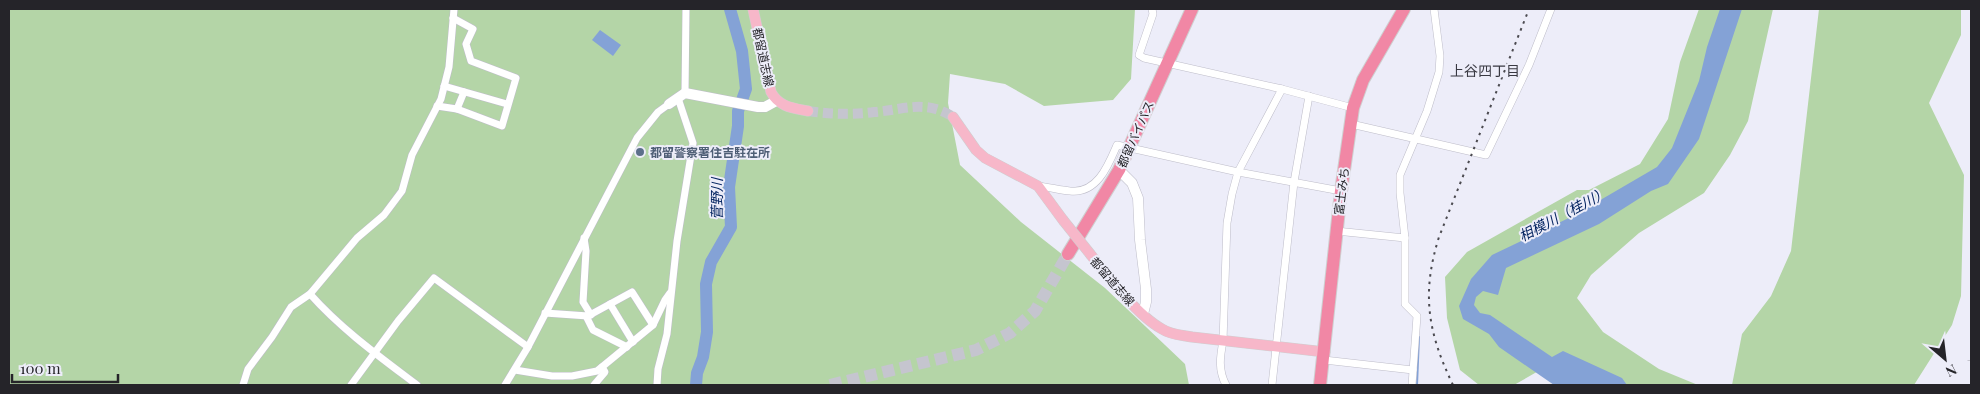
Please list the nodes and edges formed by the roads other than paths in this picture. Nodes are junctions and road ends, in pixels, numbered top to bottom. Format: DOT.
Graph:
graph roads {
  1 [pos="454,9"];
  2 [pos="686,9"];
  3 [pos="753,9"];
  4 [pos="1152,9"];
  5 [pos="1192,9"];
  6 [pos="1404,9"];
  7 [pos="1434,9"];
  8 [pos="1550,9"];
  9 [pos="453,18"];
  10 [pos="1166,64"];
  11 [pos="444,86"];
  12 [pos="1282,89"];
  13 [pos="464,92"];
  14 [pos="1309,96"];
  15 [pos="677,98"];
  16 [pos="776,101"];
  17 [pos="507,104"];
  18 [pos="437,106"];
  19 [pos="1353,108"];
  20 [pos="458,109"];
  21 [pos="808,111"];
  22 [pos="953,117"];
  23 [pos="1350,124"];
  24 [pos="1416,140"];
  25 [pos="1130,147"];
  26 [pos="1119,170"];
  27 [pos="1238,172"];
  28 [pos="1294,182"];
  29 [pos="1038,186"];
  30 [pos="1341,191"];
  31 [pos="1336,231"];
  32 [pos="584,238"];
  33 [pos="1405,238"];
  34 [pos="1068,254"];
  35 [pos="670,292"];
  36 [pos="310,294"];
  37 [pos="610,304"];
  38 [pos="545,313"];
  39 [pos="1143,314"];
  40 [pos="588,315"];
  41 [pos="653,325"];
  42 [pos="1223,341"];
  43 [pos="630,344"];
  44 [pos="528,347"];
  45 [pos="1276,347"];
  46 [pos="374,352"];
  47 [pos="1324,356"];
  48 [pos="602,367"];
  49 [pos="515,370"];
  50 [pos="1413,370"];
  51 [pos="243,385"];
  52 [pos="351,385"];
  53 [pos="417,385"];
  54 [pos="505,385"];
  55 [pos="594,385"];
  56 [pos="657,385"];
  57 [pos="1226,385"];
  58 [pos="1272,385"];
  59 [pos="1320,385"];
  60 [pos="1412,385"];
  1 -- 9 [label="street"];
  2 -- 15 [label="street"];
  3 -- 16 [label="main road, 都留道志線"];
  4 -- 10 [label="street"];
  5 -- 10 [label="highway, 都留バイパス"];
  6 -- 19 [label="highway, 富士みち"];
  7 -- 24 [label="street"];
  8 -- 24 [label="street"];
  9 -- 11 [label="street"];
  9 -- 17 [label="street"];
  10 -- 12 [label="street"];
  10 -- 25 [label="highway, 都留バイパス"];
  11 -- 13 [label="street"];
  11 -- 18 [label="street"];
  12 -- 14 [label="street"];
  12 -- 27 [label="street"];
  13 -- 17 [label="street"];
  13 -- 20 [label="street"];
  14 -- 19 [label="street"];
  14 -- 28 [label="street"];
  15 -- 16 [label="street"];
  15 -- 32 [label="street"];
  15 -- 35 [label="street"];
  16 -- 21 [label="main road, 都留道志線"];
  17 -- 20 [label="street"];
  18 -- 20 [label="street"];
  18 -- 36 [label="street"];
  19 -- 23 [label="highway, 富士みち"];
  22 -- 29 [label="main road, 都留道志線"];
  23 -- 24 [label="street"];
  23 -- 30 [label="highway, 富士みち"];
  24 -- 33 [label="street"];
  25 -- 26 [label="highway, 都留バイパス"];
  25 -- 27 [label="street"];
  25 -- 29 [label="street"];
  26 -- 34 [label="highway, 都留バイパス"];
  26 -- 39 [label="street"];
  27 -- 28 [label="street"];
  27 -- 42 [label="street"];
  28 -- 30 [label="street"];
  28 -- 45 [label="street"];
  29 -- 39 [label="main road, 都留道志線, bridge"];
  30 -- 31 [label="highway, 富士みち"];
  31 -- 33 [label="street"];
  31 -- 47 [label="highway, 富士みち"];
  32 -- 38 [label="street"];
  32 -- 40 [label="street"];
  33 -- 50 [label="street"];
  35 -- 41 [label="street"];
  35 -- 56 [label="street"];
  36 -- 46 [label="street"];
  36 -- 51 [label="street"];
  37 -- 40 [label="street"];
  37 -- 41 [label="street"];
  37 -- 43 [label="street"];
  38 -- 40 [label="street"];
  38 -- 44 [label="street"];
  39 -- 42 [label="main road, 都留道志線"];
  40 -- 43 [label="street"];
  41 -- 43 [label="street"];
  42 -- 45 [label="main road, 都留道志線"];
  42 -- 57 [label="street"];
  43 -- 48 [label="street"];
  44 -- 46 [label="street"];
  44 -- 49 [label="street"];
  45 -- 47 [label="main road, 都留道志線"];
  45 -- 58 [label="street"];
  46 -- 52 [label="street"];
  46 -- 53 [label="street"];
  47 -- 50 [label="street"];
  47 -- 59 [label="highway, 富士みち"];
  48 -- 49 [label="street"];
  48 -- 55 [label="street"];
  49 -- 54 [label="street"];
  50 -- 60 [label="street"];
}
